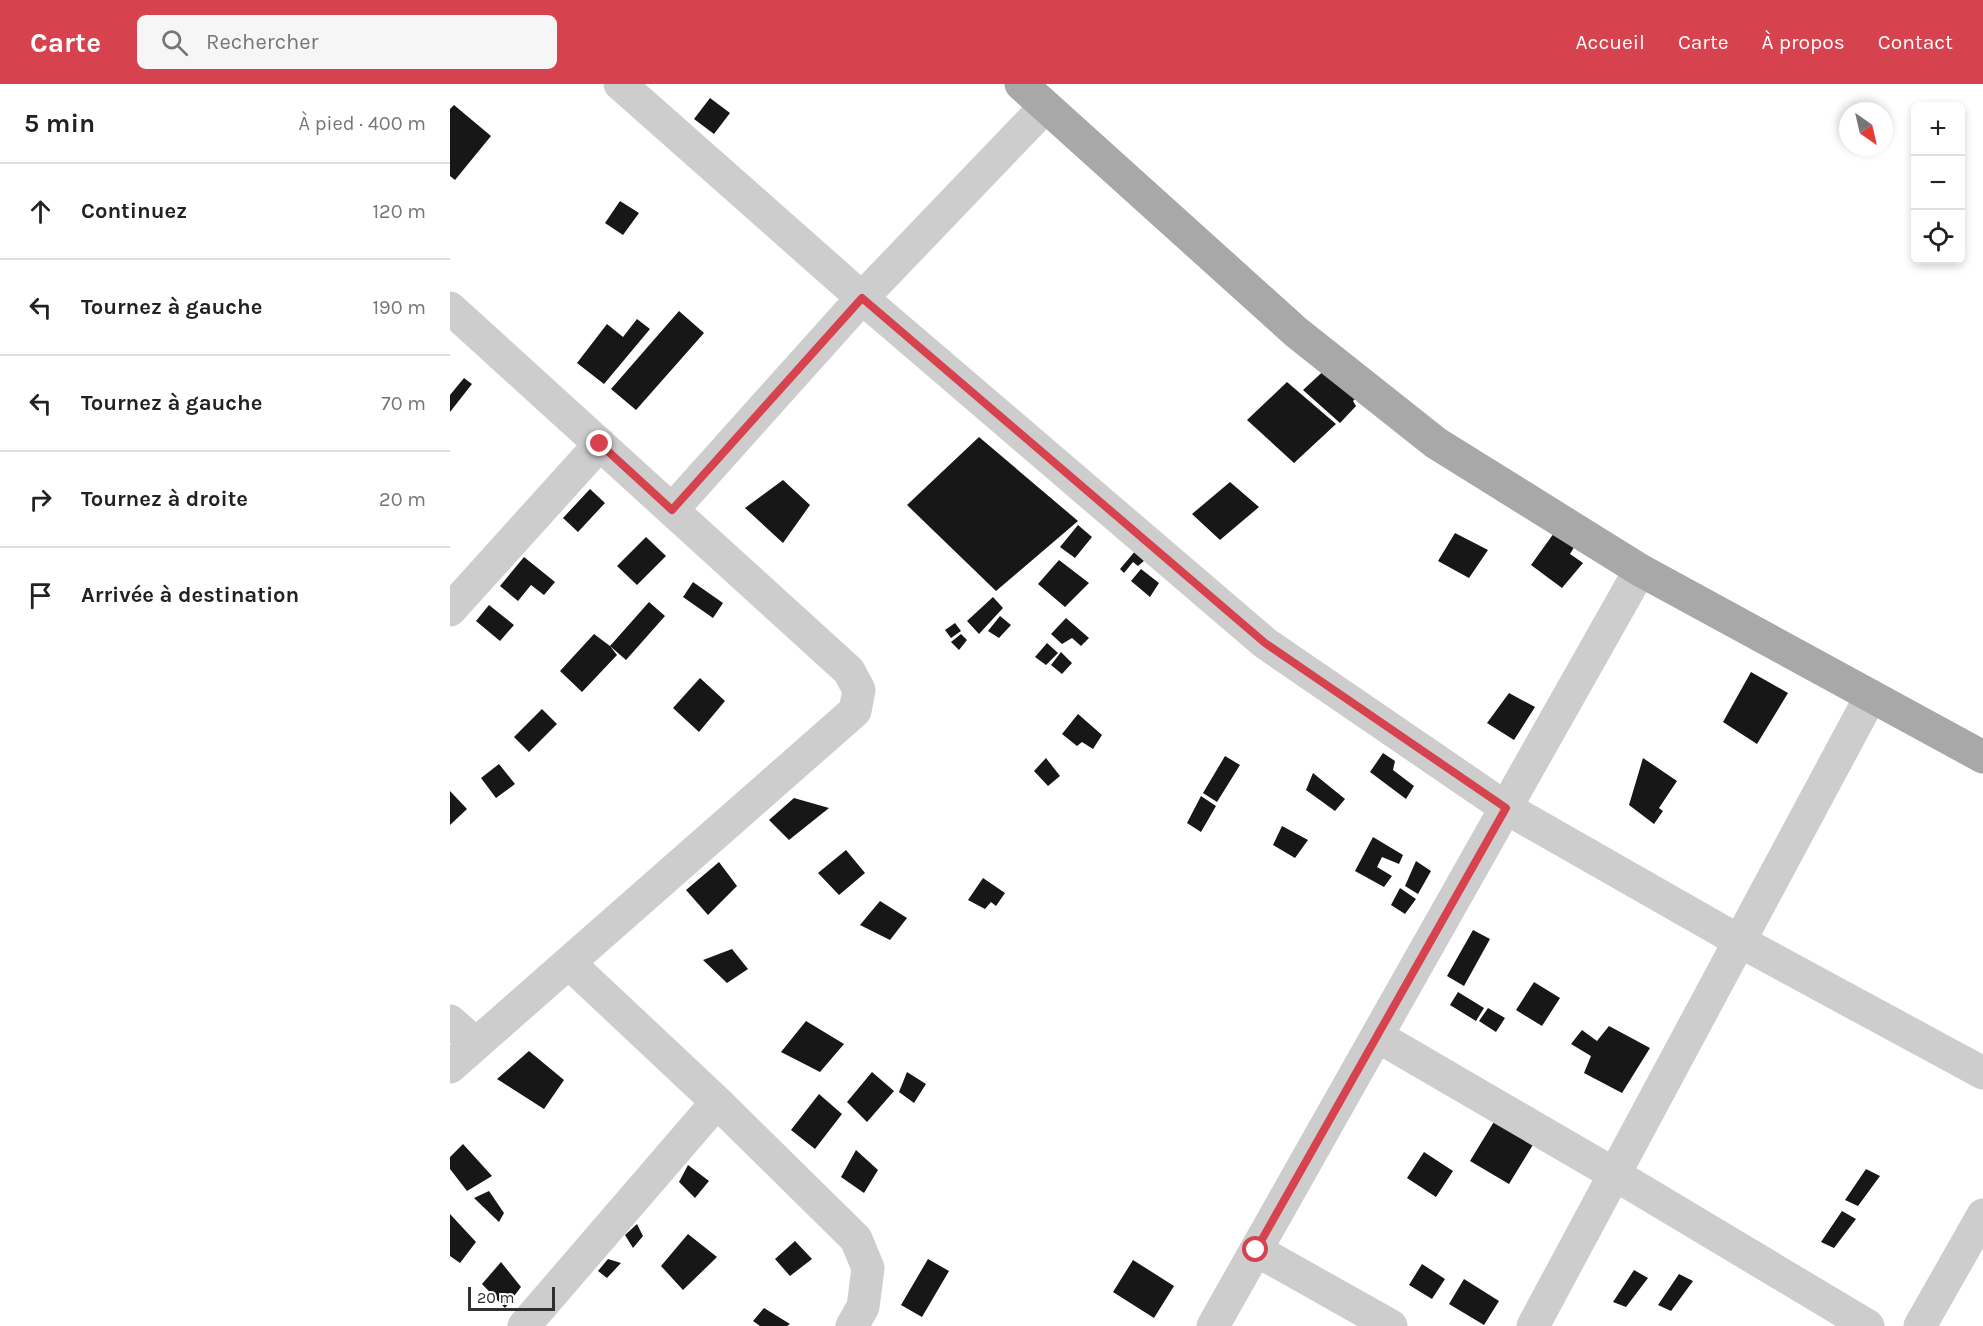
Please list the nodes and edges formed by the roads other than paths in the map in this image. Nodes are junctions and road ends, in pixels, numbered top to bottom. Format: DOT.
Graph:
graph roads {
  1 [pos="620,84"];
  2 [pos="1021,84"];
  3 [pos="1045,107"];
  4 [pos="862,298"];
  5 [pos="450,308"];
  6 [pos="600,444"];
  7 [pos="672,510"];
  8 [pos="1640,570"];
  9 [pos="450,610"];
  10 [pos="1871,696"];
  11 [pos="1983,756"];
  12 [pos="1506,808"];
  13 [pos="1741,942"];
  14 [pos="569,963"];
  15 [pos="450,1021"];
  16 [pos="1377,1036"];
  17 [pos="476,1044"];
  18 [pos="450,1067"];
  19 [pos="1983,1073"];
  20 [pos="717,1102"];
  21 [pos="1614,1174"];
  22 [pos="1983,1215"];
  23 [pos="1256,1250"];
  24 [pos="524,1326"];
  25 [pos="852,1326"];
  26 [pos="1213,1326"];
  27 [pos="1390,1326"];
  28 [pos="1533,1326"];
  29 [pos="1868,1326"];
  30 [pos="1920,1326"];
  1 -- 4 [label="street"];
  2 -- 3 [label="main road"];
  3 -- 4 [label="street"];
  3 -- 8 [label="main road"];
  4 -- 7 [label="street"];
  4 -- 12 [label="street"];
  5 -- 6 [label="street"];
  6 -- 7 [label="street"];
  6 -- 9 [label="street"];
  7 -- 14 [label="street"];
  8 -- 10 [label="main road"];
  8 -- 12 [label="street"];
  10 -- 11 [label="main road"];
  10 -- 13 [label="street"];
  12 -- 13 [label="street"];
  12 -- 16 [label="street"];
  13 -- 19 [label="street"];
  13 -- 21 [label="street"];
  14 -- 17 [label="street"];
  14 -- 20 [label="street"];
  15 -- 17 [label="street"];
  16 -- 21 [label="street"];
  16 -- 23 [label="street"];
  17 -- 18 [label="street"];
  20 -- 24 [label="street"];
  20 -- 25 [label="street"];
  21 -- 28 [label="street"];
  21 -- 29 [label="street"];
  22 -- 30 [label="street"];
  23 -- 26 [label="street"];
  23 -- 27 [label="street"];
}
